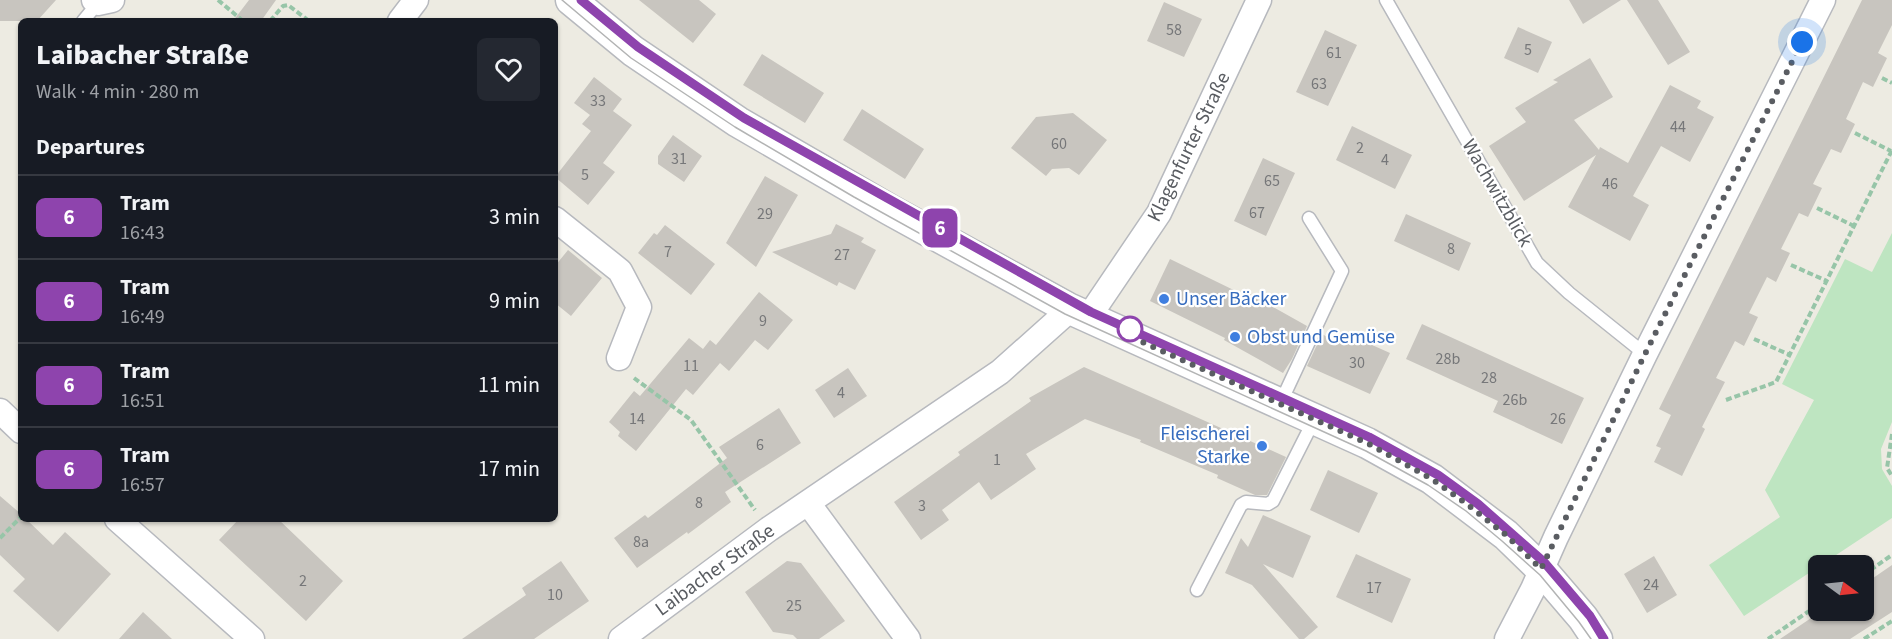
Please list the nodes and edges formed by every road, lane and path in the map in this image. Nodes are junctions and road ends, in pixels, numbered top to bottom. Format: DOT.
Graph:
graph roads {
  1 [pos="218,0"];
  2 [pos="416,0"];
  3 [pos="571,0"];
  4 [pos="1259,0"];
  5 [pos="1386,0"];
  6 [pos="1822,0"];
  7 [pos="239,18"];
  8 [pos="273,18"];
  9 [pos="305,18"];
  10 [pos="402,18"];
  11 [pos="1882,78"];
  12 [pos="1892,83"];
  13 [pos="1855,133"];
  14 [pos="1892,150"];
  15 [pos="1890,159"];
  16 [pos="1817,208"];
  17 [pos="1309,218"];
  18 [pos="558,221"];
  19 [pos="1854,226"];
  20 [pos="1791,265"];
  21 [pos="1827,281"];
  22 [pos="1078,313"];
  23 [pos="1754,339"];
  24 [pos="1645,354"];
  25 [pos="1790,355"];
  26 [pos="619,358"];
  27 [pos="1726,400"];
  28 [pos="1280,404"];
  29 [pos="0,411"];
  30 [pos="1314,420"];
  31 [pos="18,428"];
  32 [pos="1892,434"];
  33 [pos="1892,476"];
  34 [pos="808,502"];
  35 [pos="18,520"];
  36 [pos="120,522"];
  37 [pos="769,529"];
  38 [pos="0,538"];
  39 [pos="1892,555"];
  40 [pos="1874,567"];
  41 [pos="1541,569"];
  42 [pos="1197,590"];
  43 [pos="1808,612"];
  44 [pos="1892,621"];
  45 [pos="252,639"];
  46 [pos="621,639"];
  47 [pos="908,639"];
  48 [pos="1507,639"];
  49 [pos="1597,639"];
  50 [pos="1768,639"];
  51 [pos="1864,639"];
  1 -- 7 [label="path"];
  2 -- 10 [label="street"];
  3 -- 22 [label="street"];
  4 -- 22 [label="street, Klagenfurter Straße"];
  5 -- 24 [label="lane, Wachwitzblick"];
  6 -- 24 [label="street"];
  8 -- 9 [label="path"];
  11 -- 12 [label="path"];
  13 -- 14 [label="path"];
  14 -- 15 [label="path"];
  15 -- 19 [label="path"];
  16 -- 19 [label="path"];
  17 -- 28 [label="lane"];
  18 -- 26 [label="street"];
  19 -- 21 [label="path"];
  20 -- 21 [label="path"];
  21 -- 25 [label="path"];
  22 -- 28 [label="street"];
  22 -- 34 [label="street, Laibacher Straße"];
  23 -- 25 [label="path"];
  24 -- 41 [label="street"];
  25 -- 27 [label="path"];
  26 -- 37 [label="path"];
  28 -- 30 [label="street"];
  29 -- 31 [label="street"];
  30 -- 41 [label="street"];
  30 -- 42 [label="lane"];
  32 -- 33 [label="path"];
  34 -- 37 [label="street, Laibacher Straße"];
  34 -- 47 [label="street"];
  35 -- 38 [label="path"];
  36 -- 45 [label="street"];
  37 -- 46 [label="street, Laibacher Straße"];
  39 -- 40 [label="path"];
  41 -- 48 [label="street"];
  41 -- 49 [label="street"];
  43 -- 50 [label="path"];
  44 -- 51 [label="path"];
}
